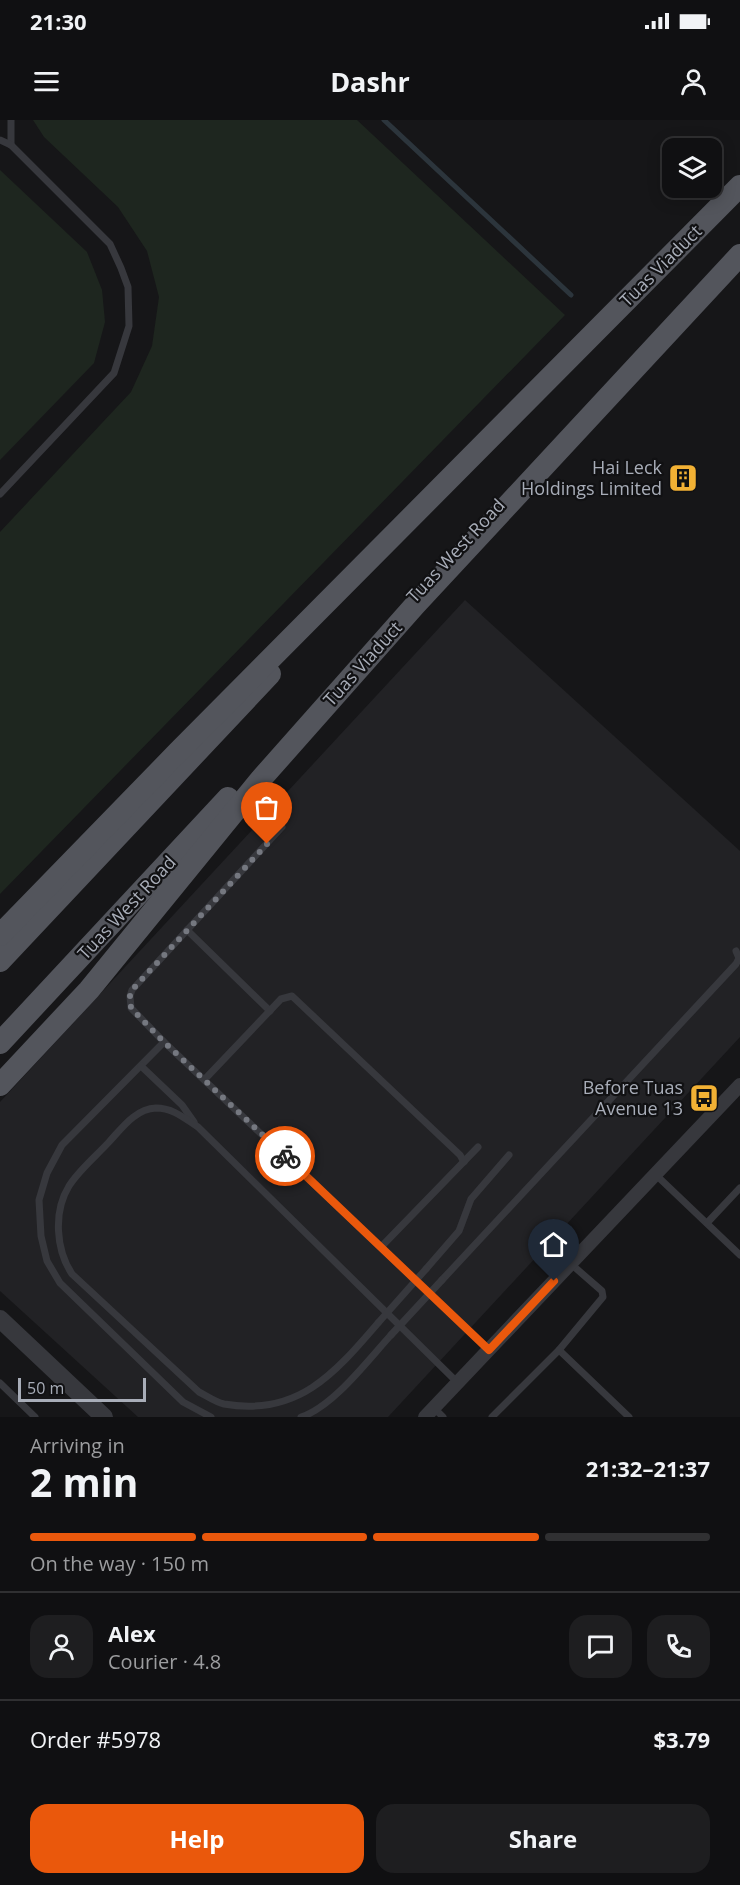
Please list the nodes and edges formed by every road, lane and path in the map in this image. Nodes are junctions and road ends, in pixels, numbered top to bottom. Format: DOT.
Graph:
graph roads {
  1 [pos="10,120"];
  2 [pos="0,140"];
  3 [pos="11,145"];
  4 [pos="740,175"];
  5 [pos="740,186"];
  6 [pos="738,250"];
  7 [pos="0,494"];
  8 [pos="282,827"];
  9 [pos="187,930"];
  10 [pos="0,935"];
  11 [pos="735,951"];
  12 [pos="0,961"];
  13 [pos="270,1011"];
  14 [pos="164,1042"];
  15 [pos="0,1043"];
  16 [pos="141,1066"];
  17 [pos="205,1079"];
  18 [pos="740,1085"];
  19 [pos="0,1086"];
  20 [pos="198,1127"];
  21 [pos="478,1147"];
  22 [pos="508,1155"];
  23 [pos="464,1162"];
  24 [pos="656,1174"];
  25 [pos="740,1188"];
  26 [pos="707,1223"];
  27 [pos="381,1247"];
  28 [pos="740,1255"];
  29 [pos="571,1264"];
  30 [pos="0,1319"];
  31 [pos="489,1350"];
  32 [pos="559,1350"];
  33 [pos="0,1383"];
  34 [pos="458,1383"];
  35 [pos="434,1414"];
  36 [pos="35,1417"];
  37 [pos="104,1417"];
  38 [pos="211,1417"];
  39 [pos="301,1417"];
  40 [pos="492,1417"];
  41 [pos="629,1417"];
  1 -- 3 [label="lane"];
  2 -- 3 [label="lane"];
  3 -- 7 [label="lane"];
  4 -- 12 [label="main road"];
  5 -- 10 [label="main road, Tuas Viaduct, bridge"];
  6 -- 15 [label="main road, Tuas West Road"];
  6 -- 19 [label="main road, Tuas Viaduct"];
  8 -- 9 [label="lane"];
  9 -- 13 [label="lane"];
  9 -- 14 [label="lane"];
  11 -- 39 [label="lane, bridge"];
  13 -- 17 [label="lane"];
  13 -- 23 [label="lane"];
  14 -- 16 [label="lane"];
  14 -- 17 [label="lane"];
  16 -- 20 [label="lane"];
  16 -- 38 [label="lane"];
  17 -- 27 [label="lane"];
  18 -- 24 [label="street"];
  20 -- 22 [label="lane, bridge"];
  20 -- 34 [label="lane"];
  21 -- 23 [label="lane"];
  23 -- 27 [label="lane"];
  24 -- 26 [label="lane"];
  24 -- 29 [label="street"];
  25 -- 26 [label="lane"];
  26 -- 28 [label="lane"];
  27 -- 31 [label="lane"];
  29 -- 31 [label="street"];
  29 -- 32 [label="lane"];
  30 -- 37 [label="street"];
  31 -- 34 [label="street"];
  32 -- 40 [label="lane"];
  32 -- 41 [label="lane"];
  33 -- 36 [label="lane"];
  34 -- 35 [label="street"];
}
